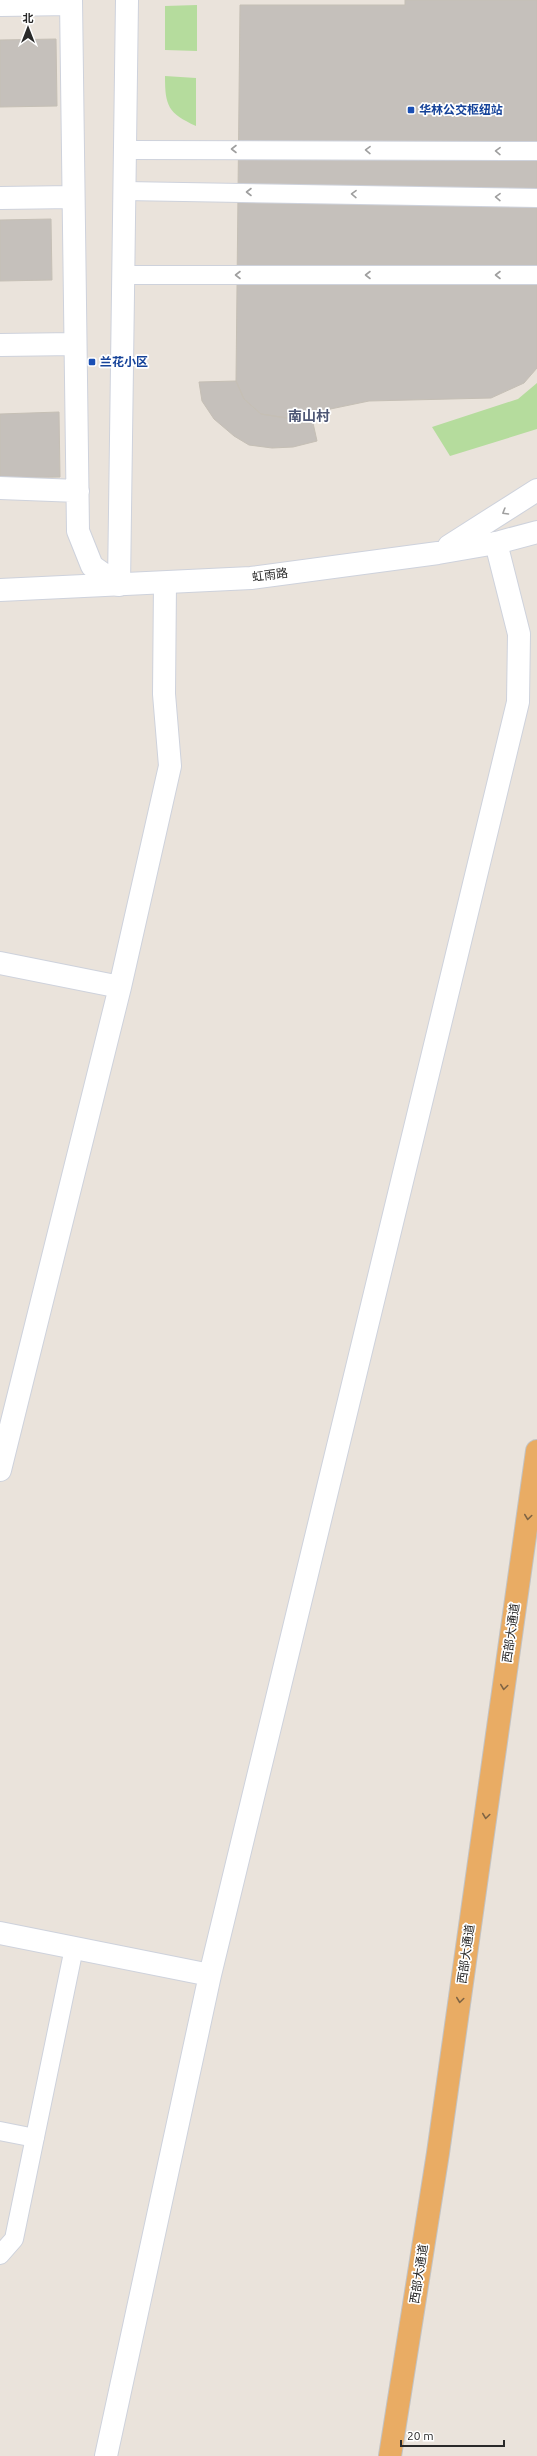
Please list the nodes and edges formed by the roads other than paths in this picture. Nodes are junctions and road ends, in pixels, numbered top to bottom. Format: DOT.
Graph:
graph roads {
  1 [pos="127,0"];
  2 [pos="71,2"];
  3 [pos="0,5"];
  4 [pos="126,150"];
  5 [pos="537,151"];
  6 [pos="125,192"];
  7 [pos="73,197"];
  8 [pos="0,198"];
  9 [pos="537,198"];
  10 [pos="124,275"];
  11 [pos="537,275"];
  12 [pos="75,344"];
  13 [pos="0,345"];
  14 [pos="0,488"];
  15 [pos="537,490"];
  16 [pos="78,491"];
  17 [pos="537,532"];
  18 [pos="496,543"];
  19 [pos="438,553"];
  20 [pos="165,583"];
  21 [pos="119,585"];
  22 [pos="0,590"];
  23 [pos="0,963"];
  24 [pos="120,987"];
  25 [pos="537,1451"];
  26 [pos="0,1470"];
  27 [pos="0,1933"];
  28 [pos="74,1948"];
  29 [pos="210,1975"];
  30 [pos="0,2131"];
  31 [pos="35,2138"];
  32 [pos="0,2255"];
  33 [pos="106,2456"];
  34 [pos="390,2456"];
  1 -- 4 [label="street"];
  2 -- 3 [label="street"];
  2 -- 7 [label="street"];
  5 -- 4 [label="lane, one-way"];
  4 -- 6 [label="street"];
  9 -- 6 [label="lane, one-way"];
  6 -- 10 [label="street"];
  7 -- 8 [label="street"];
  7 -- 12 [label="street"];
  11 -- 10 [label="lane, one-way"];
  10 -- 21 [label="street"];
  12 -- 13 [label="street"];
  12 -- 16 [label="street"];
  14 -- 16 [label="street"];
  15 -- 19 [label="street, one-way"];
  16 -- 21 [label="street"];
  17 -- 18 [label="street, 虹雨路"];
  18 -- 19 [label="street, 虹雨路"];
  18 -- 29 [label="street"];
  19 -- 20 [label="street, 虹雨路"];
  20 -- 21 [label="street, 虹雨路"];
  20 -- 24 [label="street"];
  21 -- 22 [label="street, 虹雨路"];
  23 -- 24 [label="street"];
  24 -- 26 [label="street"];
  25 -- 34 [label="highway, 西部大通道, one-way"];
  27 -- 28 [label="street"];
  28 -- 29 [label="street"];
  28 -- 31 [label="lane"];
  29 -- 33 [label="street"];
  30 -- 31 [label="lane"];
  31 -- 32 [label="lane"];
}
